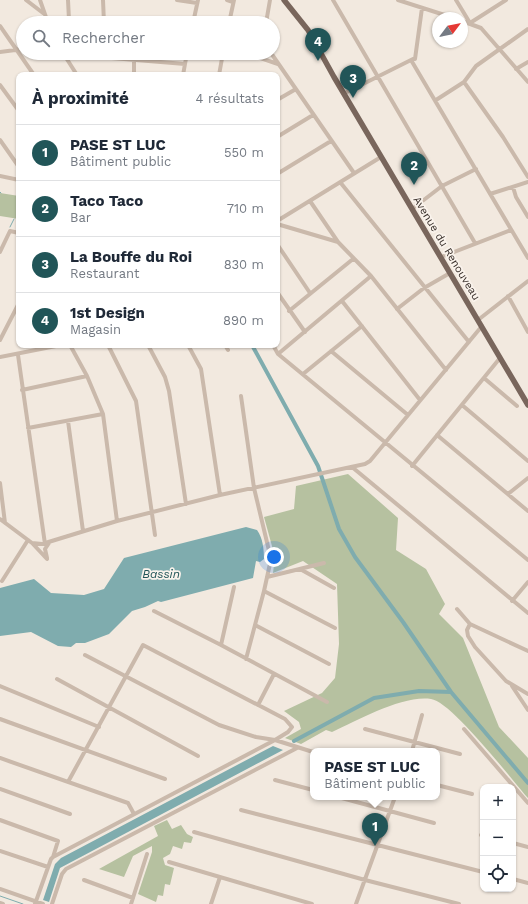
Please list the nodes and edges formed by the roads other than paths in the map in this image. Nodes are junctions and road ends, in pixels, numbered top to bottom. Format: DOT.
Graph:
graph roads {
  1 [pos="26,0"];
  2 [pos="40,0"];
  3 [pos="68,0"];
  4 [pos="103,0"];
  5 [pos="177,0"];
  6 [pos="227,0"];
  7 [pos="270,0"];
  8 [pos="284,0"];
  9 [pos="333,0"];
  10 [pos="398,0"];
  11 [pos="456,0"];
  12 [pos="506,0"];
  13 [pos="234,1"];
  14 [pos="198,2"];
  15 [pos="422,8"];
  16 [pos="435,12"];
  17 [pos="44,14"];
  18 [pos="69,16"];
  19 [pos="104,16"];
  20 [pos="195,16"];
  21 [pos="231,16"];
  22 [pos="267,16"];
  23 [pos="470,24"];
  24 [pos="0,26"];
  25 [pos="528,29"];
  26 [pos="16,49"];
  27 [pos="498,49"];
  28 [pos="16,50"];
  29 [pos="0,52"];
  30 [pos="413,59"];
  31 [pos="24,60"];
  32 [pos="68,60"];
  33 [pos="134,60"];
  34 [pos="186,60"];
  35 [pos="221,60"];
  36 [pos="270,60"];
  37 [pos="275,60"];
  38 [pos="528,62"];
  39 [pos="185,64"];
  40 [pos="278,64"];
  41 [pos="516,69"];
  42 [pos="32,72"];
  43 [pos="76,72"];
  44 [pos="134,72"];
  45 [pos="184,72"];
  46 [pos="219,72"];
  47 [pos="378,78"];
  48 [pos="464,82"];
  49 [pos="528,82"];
  50 [pos="0,85"];
  51 [pos="296,89"];
  52 [pos="345,94"];
  53 [pos="280,98"];
  54 [pos="436,100"];
  55 [pos="16,107"];
  56 [pos="313,114"];
  57 [pos="280,135"];
  58 [pos="0,140"];
  59 [pos="331,141"];
  60 [pos="381,157"];
  61 [pos="16,163"];
  62 [pos="476,169"];
  63 [pos="280,172"];
  64 [pos="354,173"];
  65 [pos="0,176"];
  66 [pos="528,177"];
  67 [pos="16,179"];
  68 [pos="340,182"];
  69 [pos="528,182"];
  70 [pos="442,186"];
  71 [pos="513,187"];
  72 [pos="490,194"];
  73 [pos="310,201"];
  74 [pos="412,209"];
  75 [pos="528,217"];
  76 [pos="280,221"];
  77 [pos="280,224"];
  78 [pos="511,230"];
  79 [pos="16,232"];
  80 [pos="338,242"];
  81 [pos="475,243"];
  82 [pos="280,248"];
  83 [pos="0,252"];
  84 [pos="440,257"];
  85 [pos="528,258"];
  86 [pos="353,259"];
  87 [pos="450,273"];
  88 [pos="371,276"];
  89 [pos="528,281"];
  90 [pos="424,288"];
  91 [pos="310,293"];
  92 [pos="508,296"];
  93 [pos="280,297"];
  94 [pos="342,301"];
  95 [pos="16,309"];
  96 [pos="397,309"];
  97 [pos="289,311"];
  98 [pos="478,320"];
  99 [pos="362,326"];
  100 [pos="482,326"];
  101 [pos="305,332"];
  102 [pos="528,332"];
  103 [pos="0,340"];
  104 [pos="469,342"];
  105 [pos="48,348"];
  106 [pos="72,348"];
  107 [pos="110,348"];
  108 [pos="150,348"];
  109 [pos="190,348"];
  110 [pos="275,348"];
  111 [pos="331,351"];
  112 [pos="278,354"];
  113 [pos="18,355"];
  114 [pos="0,357"];
  115 [pos="500,358"];
  116 [pos="446,370"];
  117 [pos="303,374"];
  118 [pos="87,376"];
  119 [pos="484,378"];
  120 [pos="22,390"];
  121 [pos="525,395"];
  122 [pos="240,396"];
  123 [pos="420,400"];
  124 [pos="462,405"];
  125 [pos="528,405"];
  126 [pos="517,406"];
  127 [pos="103,414"];
  128 [pos="408,415"];
  129 [pos="68,421"];
  130 [pos="28,428"];
  131 [pos="437,435"];
  132 [pos="385,443"];
  133 [pos="528,461"];
  134 [pos="412,466"];
  135 [pos="352,467"];
  136 [pos="528,478"];
  137 [pos="0,484"];
  138 [pos="254,488"];
  139 [pos="508,494"];
  140 [pos="220,495"];
  141 [pos="186,504"];
  142 [pos="528,511"];
  143 [pos="151,512"];
  144 [pos="0,519"];
  145 [pos="117,521"];
  146 [pos="5,523"];
  147 [pos="82,531"];
  148 [pos="155,535"];
  149 [pos="28,540"];
  150 [pos="32,543"];
  151 [pos="47,543"];
  152 [pos="528,560"];
  153 [pos="324,563"];
  154 [pos="299,569"];
  155 [pos="267,577"];
  156 [pos="2,581"];
  157 [pos="528,582"];
  158 [pos="234,586"];
  159 [pos="334,588"];
  160 [pos="264,591"];
  161 [pos="512,601"];
  162 [pos="457,609"];
  163 [pos="154,611"];
  164 [pos="528,613"];
  165 [pos="470,624"];
  166 [pos="255,625"];
  167 [pos="335,628"];
  168 [pos="221,645"];
  169 [pos="528,651"];
  170 [pos="85,656"];
  171 [pos="246,659"];
  172 [pos="329,664"];
  173 [pos="274,674"];
  174 [pos="126,676"];
  175 [pos="57,679"];
  176 [pos="0,686"];
  177 [pos="512,686"];
  178 [pos="528,694"];
  179 [pos="327,702"];
  180 [pos="258,705"];
  181 [pos="109,707"];
  182 [pos="528,710"];
  183 [pos="422,715"];
  184 [pos="0,719"];
  185 [pos="99,726"];
  186 [pos="366,729"];
  187 [pos="464,729"];
  188 [pos="275,740"];
  189 [pos="415,742"];
  190 [pos="297,748"];
  191 [pos="413,748"];
  192 [pos="438,748"];
  193 [pos="440,749"];
  194 [pos="86,751"];
  195 [pos="310,751"];
  196 [pos="460,754"];
  197 [pos="198,756"];
  198 [pos="0,758"];
  199 [pos="165,779"];
  200 [pos="275,780"];
  201 [pos="68,782"];
  202 [pos="440,785"];
  203 [pos="0,789"];
  204 [pos="310,789"];
  205 [pos="472,794"];
  206 [pos="349,800"];
  207 [pos="394,800"];
  208 [pos="528,803"];
  209 [pos="241,810"];
  210 [pos="390,811"];
  211 [pos="70,814"];
  212 [pos="134,814"];
  213 [pos="0,820"];
  214 [pos="434,823"];
  215 [pos="194,832"];
  216 [pos="516,844"];
  217 [pos="378,846"];
  218 [pos="528,847"];
  219 [pos="0,851"];
  220 [pos="147,854"];
  221 [pos="53,857"];
  222 [pos="170,862"];
  223 [pos="48,867"];
  224 [pos="480,871"];
  225 [pos="220,877"];
  226 [pos="84,880"];
  227 [pos="365,880"];
  228 [pos="516,880"];
  229 [pos="528,883"];
  230 [pos="0,889"];
  231 [pos="133,898"];
  232 [pos="0,903"];
  233 [pos="36,903"];
  234 [pos="3,904"];
  235 [pos="43,904"];
  236 [pos="52,904"];
  237 [pos="131,904"];
  238 [pos="211,904"];
  239 [pos="312,904"];
  240 [pos="356,904"];
  241 [pos="459,904"];
  1 -- 17 [label="street"];
  2 -- 17 [label="street"];
  3 -- 18 [label="street"];
  4 -- 19 [label="street"];
  5 -- 14 [label="street"];
  6 -- 13 [label="street"];
  7 -- 22 [label="street"];
  8 -- 52 [label="main road, Avenue du Renouveau"];
  9 -- 47 [label="street"];
  10 -- 15 [label="street"];
  11 -- 23 [label="street"];
  12 -- 23 [label="street"];
  13 -- 21 [label="street"];
  14 -- 20 [label="street"];
  15 -- 16 [label="street"];
  15 -- 30 [label="street"];
  23 -- 27 [label="street"];
  24 -- 26 [label="street"];
  25 -- 27 [label="street"];
  27 -- 41 [label="street"];
  27 -- 48 [label="street"];
  28 -- 29 [label="street"];
  30 -- 47 [label="street"];
  30 -- 54 [label="street"];
  31 -- 42 [label="street"];
  32 -- 43 [label="street"];
  33 -- 39 [label="street"];
  33 -- 44 [label="street"];
  34 -- 39 [label="street"];
  35 -- 46 [label="street"];
  36 -- 40 [label="street"];
  37 -- 40 [label="street"];
  38 -- 41 [label="street"];
  39 -- 45 [label="street"];
  40 -- 51 [label="street"];
  41 -- 49 [label="street"];
  47 -- 52 [label="street"];
  47 -- 70 [label="street"];
  48 -- 54 [label="street"];
  48 -- 66 [label="street"];
  50 -- 55 [label="street"];
  51 -- 53 [label="street"];
  51 -- 56 [label="street"];
  52 -- 60 [label="main road, Avenue du Renouveau"];
  54 -- 62 [label="street"];
  56 -- 57 [label="street"];
  56 -- 59 [label="street"];
  58 -- 61 [label="street"];
  59 -- 63 [label="street"];
  59 -- 64 [label="street"];
  60 -- 64 [label="street"];
  60 -- 74 [label="main road, Avenue du Renouveau"];
  62 -- 70 [label="street"];
  62 -- 72 [label="street"];
  64 -- 68 [label="street"];
  65 -- 67 [label="street"];
  68 -- 73 [label="street"];
  68 -- 90 [label="street"];
  69 -- 71 [label="street"];
  70 -- 74 [label="street"];
  70 -- 81 [label="street"];
  71 -- 72 [label="street"];
  71 -- 75 [label="street"];
  72 -- 78 [label="street"];
  73 -- 76 [label="street"];
  73 -- 80 [label="street"];
  74 -- 84 [label="main road, Avenue du Renouveau"];
  77 -- 80 [label="street"];
  78 -- 81 [label="street"];
  78 -- 85 [label="street"];
  79 -- 83 [label="street"];
  80 -- 86 [label="street"];
  81 -- 84 [label="street"];
  82 -- 91 [label="street"];
  84 -- 87 [label="main road, Avenue du Renouveau"];
  86 -- 88 [label="street"];
  86 -- 91 [label="street"];
  87 -- 90 [label="street"];
  87 -- 98 [label="main road, Avenue du Renouveau"];
  88 -- 94 [label="street"];
  88 -- 96 [label="street"];
  89 -- 92 [label="street"];
  90 -- 96 [label="street"];
  90 -- 104 [label="street"];
  91 -- 97 [label="street"];
  92 -- 98 [label="street"];
  92 -- 102 [label="street"];
  93 -- 97 [label="street"];
  94 -- 99 [label="street"];
  94 -- 101 [label="street"];
  95 -- 103 [label="street"];
  96 -- 116 [label="street"];
  97 -- 101 [label="street"];
  98 -- 100 [label="main road, Avenue du Renouveau"];
  99 -- 111 [label="street"];
  99 -- 123 [label="street"];
  100 -- 104 [label="street"];
  100 -- 115 [label="main road, Avenue du Renouveau"];
  101 -- 112 [label="street"];
  104 -- 116 [label="street"];
  105 -- 113 [label="street"];
  106 -- 118 [label="street"];
  107 -- 143 [label="street"];
  108 -- 141 [label="street"];
  109 -- 140 [label="street"];
  110 -- 112 [label="street"];
  111 -- 117 [label="street"];
  111 -- 128 [label="street"];
  112 -- 117 [label="street"];
  113 -- 114 [label="street"];
  113 -- 120 [label="street"];
  115 -- 119 [label="street"];
  115 -- 121 [label="main road, Avenue du Renouveau"];
  116 -- 123 [label="street"];
  117 -- 132 [label="street"];
  118 -- 120 [label="street"];
  118 -- 127 [label="street"];
  119 -- 124 [label="street"];
  119 -- 126 [label="street"];
  120 -- 130 [label="street"];
  121 -- 125 [label="main road, Avenue du Renouveau"];
  122 -- 138 [label="street"];
  123 -- 128 [label="street"];
  124 -- 131 [label="street"];
  124 -- 133 [label="street"];
  127 -- 129 [label="street"];
  127 -- 145 [label="street"];
  128 -- 132 [label="street"];
  129 -- 130 [label="street"];
  129 -- 147 [label="street"];
  130 -- 151 [label="street"];
  131 -- 134 [label="street"];
  131 -- 139 [label="street"];
  132 -- 134 [label="street"];
  132 -- 135 [label="street"];
  134 -- 152 [label="street"];
  135 -- 138 [label="street"];
  135 -- 161 [label="street"];
  136 -- 139 [label="street"];
  137 -- 146 [label="street"];
  138 -- 140 [label="street"];
  138 -- 155 [label="street"];
  139 -- 142 [label="street"];
  140 -- 141 [label="street"];
  141 -- 143 [label="street"];
  143 -- 145 [label="street"];
  143 -- 148 [label="street"];
  144 -- 146 [label="street"];
  145 -- 147 [label="street"];
  146 -- 149 [label="street"];
  147 -- 151 [label="street"];
  149 -- 150 [label="street"];
  149 -- 156 [label="street"];
  150 -- 151 [label="street"];
  150 -- 151 [label="street"];
  153 -- 154 [label="street"];
  154 -- 155 [label="street"];
  154 -- 159 [label="street"];
  155 -- 160 [label="street"];
  157 -- 161 [label="street"];
  158 -- 168 [label="street"];
  160 -- 166 [label="street"];
  160 -- 167 [label="street"];
  161 -- 164 [label="street"];
  162 -- 165 [label="street"];
  163 -- 168 [label="street"];
  165 -- 169 [label="street"];
  165 -- 177 [label="street"];
  166 -- 171 [label="street"];
  166 -- 172 [label="street"];
  168 -- 171 [label="street"];
  170 -- 174 [label="street"];
  171 -- 173 [label="street"];
  173 -- 179 [label="street"];
  173 -- 180 [label="street"];
  174 -- 180 [label="street"];
  174 -- 181 [label="street"];
  174 -- 188 [label="street"];
  175 -- 181 [label="street"];
  176 -- 185 [label="street"];
  177 -- 178 [label="street"];
  177 -- 182 [label="street"];
  180 -- 188 [label="street"];
  181 -- 185 [label="street"];
  181 -- 197 [label="street"];
  183 -- 189 [label="street"];
  184 -- 194 [label="street"];
  185 -- 194 [label="street"];
  186 -- 189 [label="street"];
  187 -- 208 [label="street"];
  188 -- 190 [label="street"];
  188 -- 212 [label="street"];
  189 -- 191 [label="street"];
  189 -- 192 [label="street"];
  190 -- 195 [label="street"];
  190 -- 236 [label="street"];
  193 -- 196 [label="street"];
  194 -- 199 [label="street"];
  194 -- 201 [label="street"];
  198 -- 201 [label="street"];
  200 -- 204 [label="street"];
  201 -- 212 [label="street"];
  202 -- 205 [label="street"];
  203 -- 211 [label="street"];
  206 -- 210 [label="street"];
  207 -- 210 [label="street"];
  209 -- 217 [label="street"];
  210 -- 214 [label="street"];
  210 -- 217 [label="street"];
  212 -- 221 [label="street"];
  213 -- 221 [label="street"];
  215 -- 227 [label="street"];
  216 -- 218 [label="street"];
  217 -- 224 [label="street"];
  217 -- 227 [label="street"];
  219 -- 223 [label="street"];
  220 -- 231 [label="street"];
  221 -- 223 [label="street"];
  222 -- 225 [label="street"];
  223 -- 233 [label="street"];
  225 -- 238 [label="street"];
  225 -- 239 [label="street"];
  226 -- 231 [label="street"];
  227 -- 240 [label="street"];
  227 -- 241 [label="street"];
  228 -- 229 [label="street"];
  230 -- 233 [label="street"];
  231 -- 237 [label="street"];
  232 -- 234 [label="street"];
  233 -- 235 [label="street"];
}
